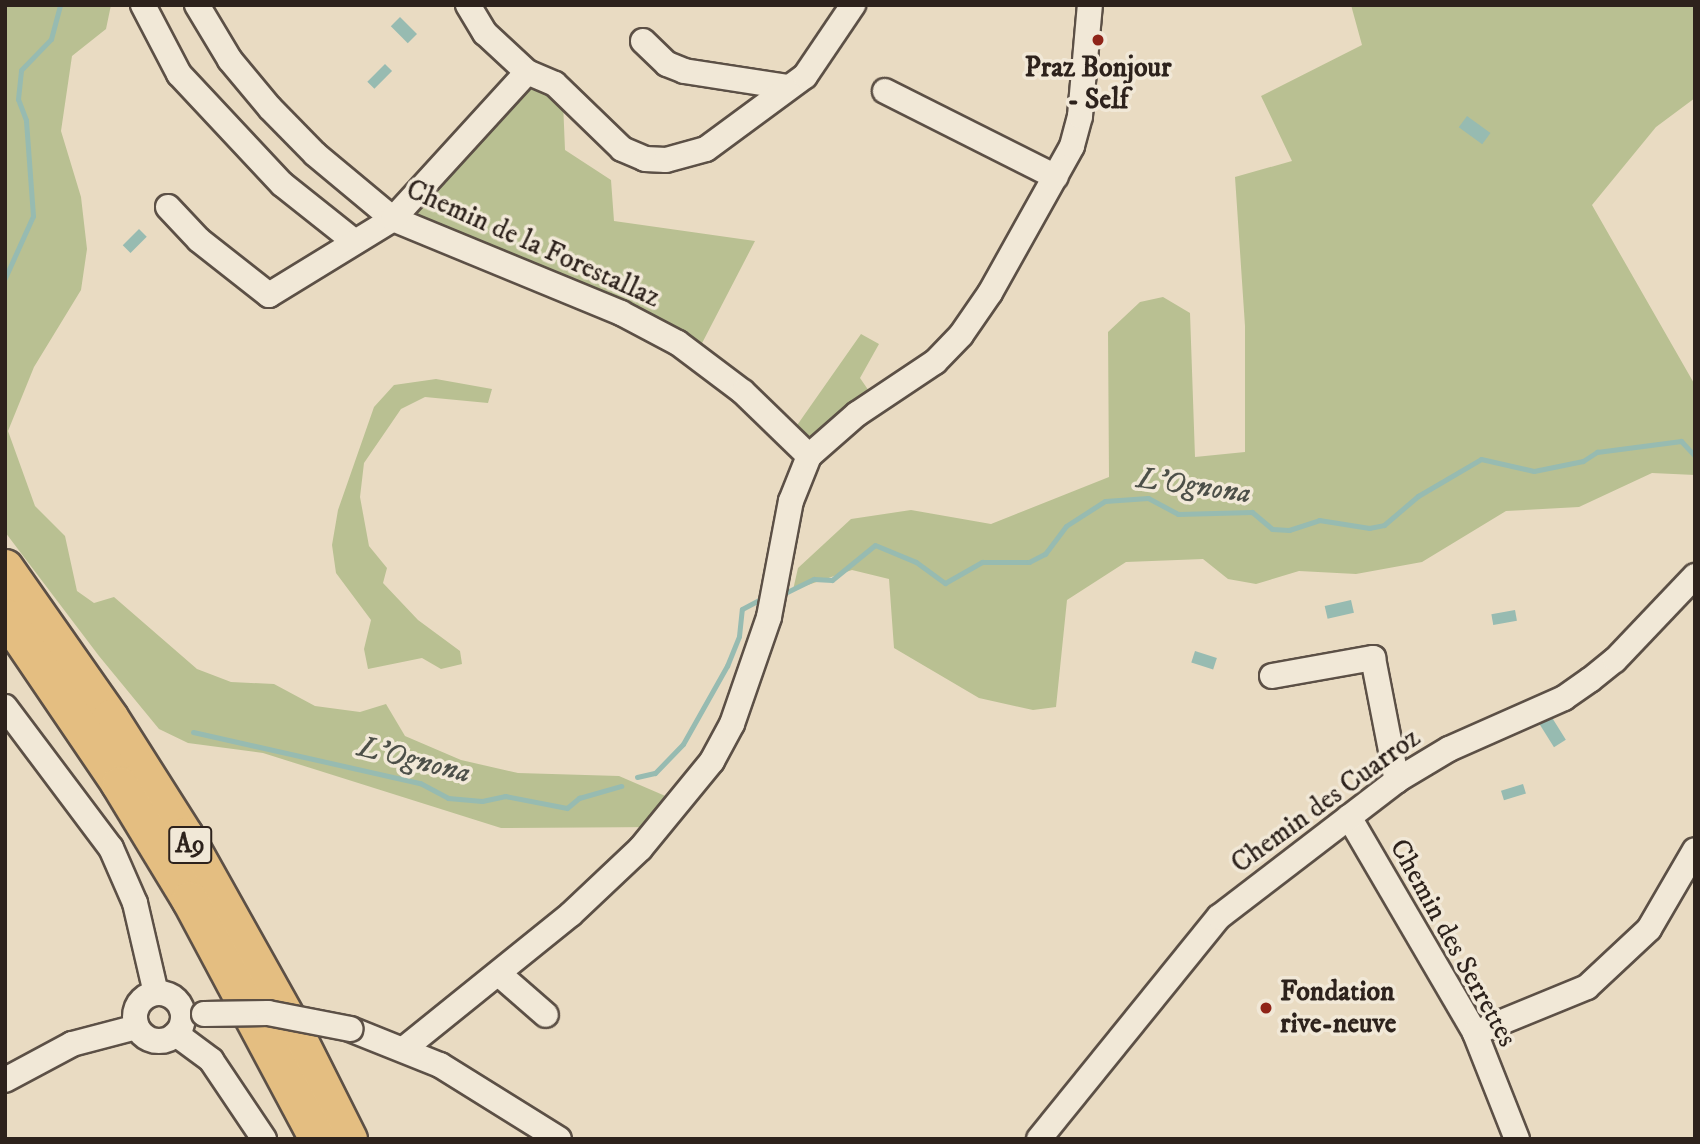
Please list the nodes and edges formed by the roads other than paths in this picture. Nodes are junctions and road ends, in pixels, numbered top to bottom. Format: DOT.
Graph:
graph roads {
  1 [pos="143,5"];
  2 [pos="197,5"];
  3 [pos="467,5"];
  4 [pos="853,5"];
  5 [pos="1090,5"];
  6 [pos="643,41"];
  7 [pos="527,72"];
  8 [pos="787,87"];
  9 [pos="885,92"];
  10 [pos="1056,177"];
  11 [pos="168,206"];
  12 [pos="393,219"];
  13 [pos="355,243"];
  14 [pos="809,456"];
  15 [pos="5,566"];
  16 [pos="1695,576"];
  17 [pos="5,616"];
  18 [pos="1272,676"];
  19 [pos="5,707"];
  20 [pos="1397,780"];
  21 [pos="1349,817"];
  22 [pos="1695,850"];
  23 [pos="499,974"];
  24 [pos="156,993"];
  25 [pos="546,1015"];
  26 [pos="188,1021"];
  27 [pos="137,1027"];
  28 [pos="1475,1033"];
  29 [pos="405,1048"];
  30 [pos="5,1080"];
  31 [pos="1043,1138"];
  32 [pos="264,1139"];
  33 [pos="317,1139"];
  34 [pos="349,1139"];
  35 [pos="559,1139"];
  36 [pos="1517,1139"];
  1 -- 13 [label="street"];
  2 -- 12 [label="street, Chemin de la Forestallaz"];
  3 -- 7 [label="street"];
  4 -- 8 [label="street"];
  5 -- 10 [label="street"];
  6 -- 8 [label="street"];
  7 -- 8 [label="street"];
  7 -- 12 [label="street"];
  9 -- 10 [label="street"];
  10 -- 14 [label="street"];
  11 -- 13 [label="street"];
  12 -- 13 [label="street"];
  12 -- 14 [label="street, Chemin de la Forestallaz"];
  14 -- 23 [label="street"];
  15 -- 34 [label="highway, A9"];
  16 -- 20 [label="street, Chemin des Cuarroz"];
  17 -- 33 [label="highway, A9"];
  18 -- 20 [label="street"];
  19 -- 24 [label="street"];
  20 -- 21 [label="street, Chemin des Cuarroz"];
  21 -- 28 [label="street, Chemin des Serrettes"];
  21 -- 31 [label="street, Chemin des Cuarroz"];
  22 -- 28 [label="street"];
  23 -- 25 [label="street"];
  23 -- 29 [label="street"];
  24 -- 26 [label="street"];
  24 -- 27 [label="street"];
  26 -- 27 [label="street"];
  26 -- 29 [label="street, bridge"];
  26 -- 32 [label="street"];
  27 -- 30 [label="street"];
  28 -- 36 [label="street, Chemin des Serrettes"];
  29 -- 35 [label="street"];
}
